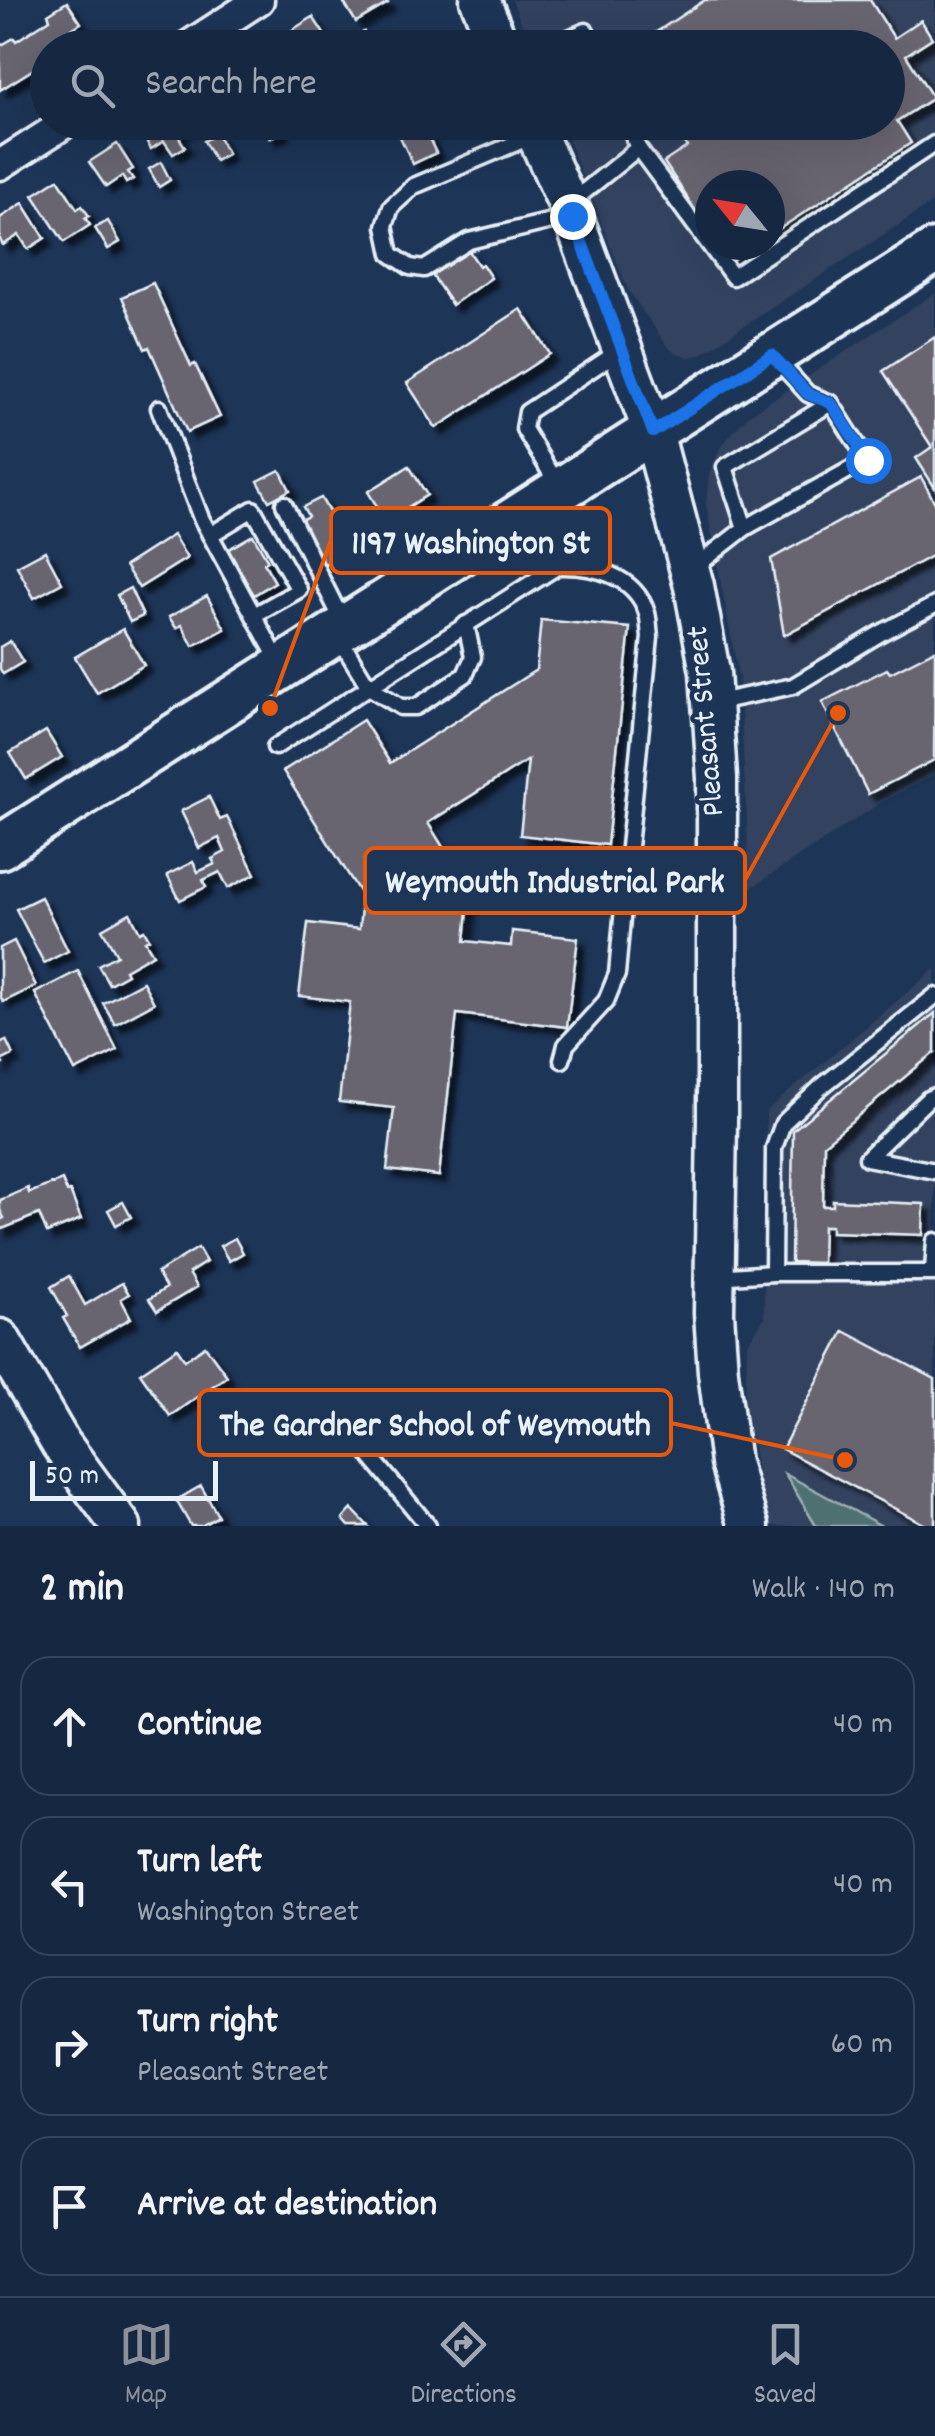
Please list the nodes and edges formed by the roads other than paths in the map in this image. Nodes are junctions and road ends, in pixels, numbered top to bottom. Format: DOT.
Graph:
graph roads {
  1 [pos="259,0"];
  2 [pos="480,0"];
  3 [pos="212,30"];
  4 [pos="492,30"];
  5 [pos="39,140"];
  6 [pos="509,140"];
  7 [pos="539,140"];
  8 [pos="635,140"];
  9 [pos="935,146"];
  10 [pos="638,148"];
  11 [pos="0,165"];
  12 [pos="570,210"];
  13 [pos="935,250"];
  14 [pos="622,349"];
  15 [pos="772,355"];
  16 [pos="831,403"];
  17 [pos="159,408"];
  18 [pos="653,432"];
  19 [pos="560,490"];
  20 [pos="284,504"];
  21 [pos="744,528"];
  22 [pos="210,535"];
  23 [pos="690,570"];
  24 [pos="935,605"];
  25 [pos="254,615"];
  26 [pos="466,624"];
  27 [pos="341,630"];
  28 [pos="282,667"];
  29 [pos="370,687"];
  30 [pos="713,703"];
  31 [pos="275,748"];
  32 [pos="0,847"];
  33 [pos="624,897"];
  34 [pos="717,903"];
  35 [pos="935,996"];
  36 [pos="562,1060"];
  37 [pos="935,1096"];
  38 [pos="935,1172"];
  39 [pos="935,1241"];
  40 [pos="934,1272"];
  41 [pos="773,1273"];
  42 [pos="715,1278"];
  43 [pos="0,1339"];
  44 [pos="353,1435"];
  45 [pos="122,1526"];
  46 [pos="428,1526"];
  47 [pos="749,1526"];
  1 -- 3 [label="street"];
  2 -- 4 [label="main road"];
  5 -- 11 [label="street"];
  6 -- 12 [label="lane"];
  7 -- 12 [label="main road, Pleasant Street"];
  8 -- 10 [label="lane"];
  9 -- 10 [label="lane"];
  10 -- 12 [label="lane"];
  12 -- 14 [label="main road, Pleasant Street"];
  13 -- 15 [label="main road"];
  14 -- 18 [label="main road, Pleasant Street"];
  14 -- 19 [label="lane"];
  15 -- 16 [label="lane"];
  15 -- 18 [label="main road"];
  16 -- 21 [label="lane"];
  16 -- 21 [label="lane"];
  17 -- 22 [label="lane"];
  18 -- 19 [label="main road"];
  18 -- 23 [label="main road, Pleasant Street"];
  19 -- 27 [label="main road"];
  20 -- 27 [label="lane"];
  21 -- 23 [label="lane"];
  22 -- 25 [label="lane"];
  22 -- 25 [label="lane"];
  23 -- 30 [label="main road, Pleasant Street"];
  24 -- 30 [label="lane"];
  25 -- 28 [label="lane"];
  26 -- 29 [label="lane"];
  26 -- 29 [label="lane"];
  26 -- 33 [label="lane"];
  27 -- 28 [label="main road"];
  27 -- 29 [label="lane"];
  28 -- 32 [label="main road"];
  29 -- 31 [label="lane"];
  30 -- 34 [label="main road, Pleasant Street"];
  33 -- 34 [label="lane"];
  33 -- 36 [label="lane"];
  34 -- 42 [label="main road, Pleasant Street"];
  35 -- 41 [label="lane"];
  37 -- 38 [label="lane"];
  39 -- 40 [label="lane"];
  40 -- 41 [label="lane"];
  41 -- 42 [label="lane"];
  42 -- 47 [label="main road, Pleasant Street"];
  43 -- 45 [label="main road"];
  44 -- 46 [label="lane"];
}
